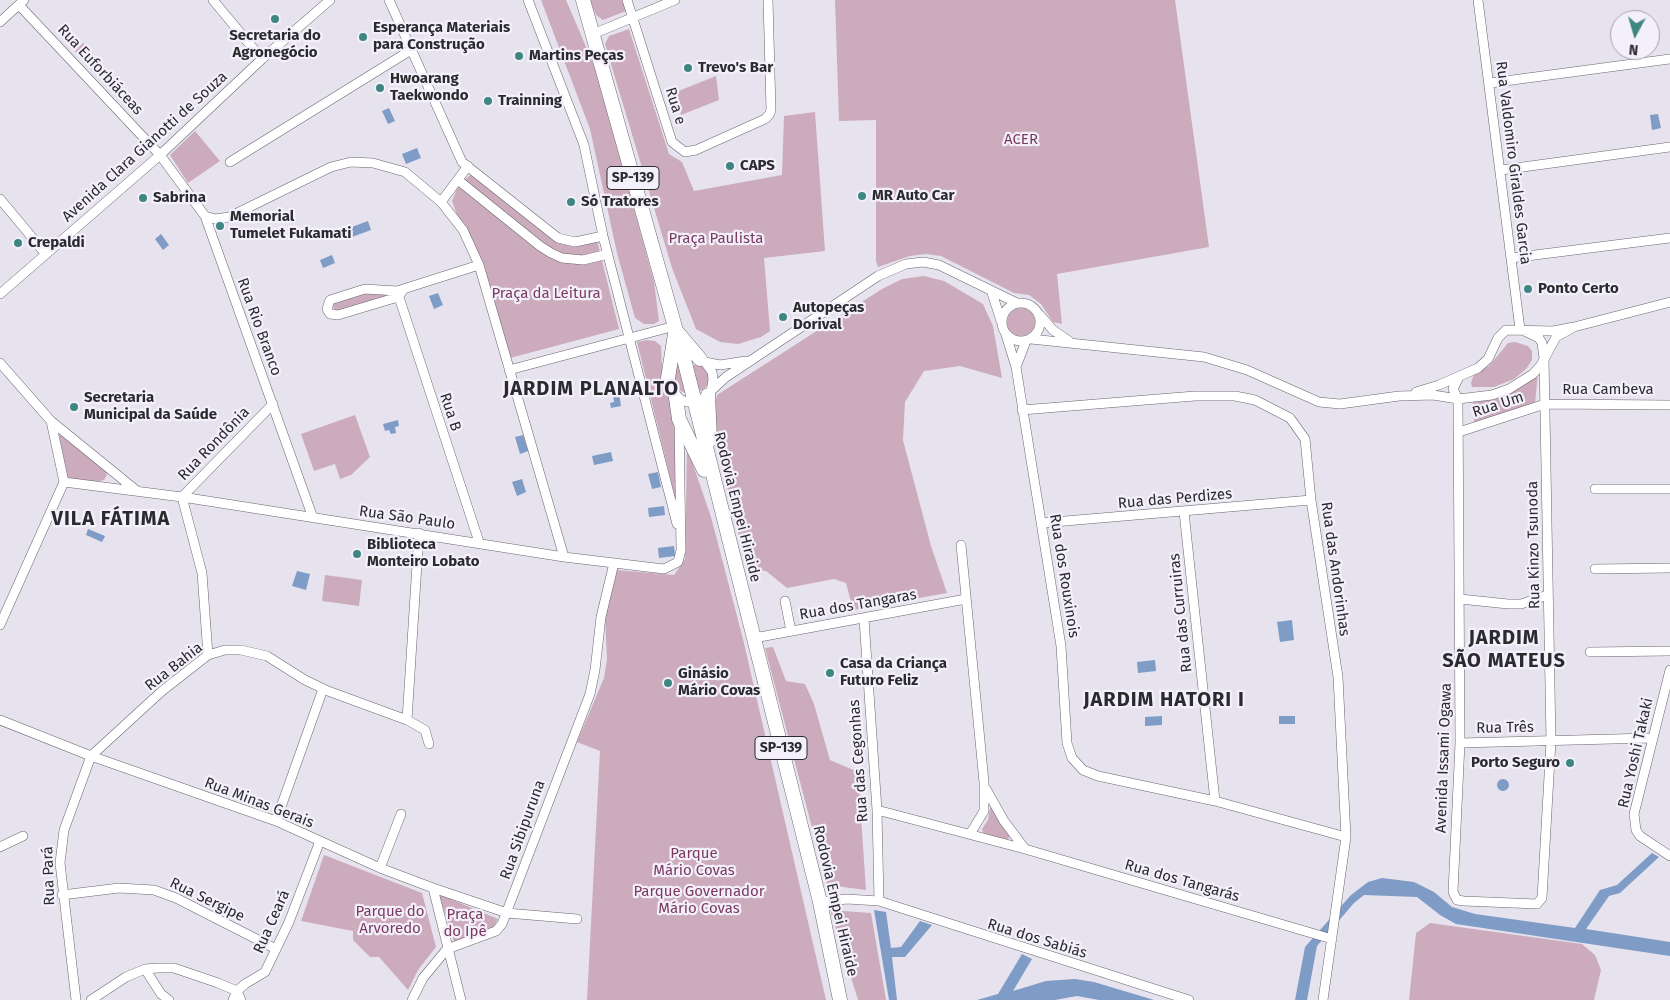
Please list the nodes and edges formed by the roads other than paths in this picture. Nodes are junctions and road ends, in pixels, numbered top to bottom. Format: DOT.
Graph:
graph roads {
  1 [pos="213,0"];
  2 [pos="330,0"];
  3 [pos="389,0"];
  4 [pos="528,0"];
  5 [pos="575,0"];
  6 [pos="583,0"];
  7 [pos="627,0"];
  8 [pos="675,0"];
  9 [pos="768,0"];
  10 [pos="1478,0"];
  11 [pos="22,2"];
  12 [pos="633,18"];
  13 [pos="0,22"];
  14 [pos="592,30"];
  15 [pos="410,50"];
  16 [pos="262,59"];
  17 [pos="1670,59"];
  18 [pos="1490,83"];
  19 [pos="1670,147"];
  20 [pos="160,155"];
  21 [pos="230,162"];
  22 [pos="468,166"];
  23 [pos="1501,170"];
  24 [pos="458,180"];
  25 [pos="0,199"];
  26 [pos="441,202"];
  27 [pos="205,216"];
  28 [pos="603,236"];
  29 [pos="1670,238"];
  30 [pos="45,253"];
  31 [pos="608,254"];
  32 [pos="1511,258"];
  33 [pos="479,265"];
  34 [pos="400,292"];
  35 [pos="992,293"];
  36 [pos="0,294"];
  37 [pos="1670,302"];
  38 [pos="1017,303"];
  39 [pos="1036,311"];
  40 [pos="1002,323"];
  41 [pos="1574,327"];
  42 [pos="675,328"];
  43 [pos="1520,328"];
  44 [pos="1006,335"];
  45 [pos="629,338"];
  46 [pos="1028,340"];
  47 [pos="1071,342"];
  48 [pos="1544,358"];
  49 [pos="684,359"];
  50 [pos="754,360"];
  51 [pos="703,361"];
  52 [pos="0,363"];
  53 [pos="1016,367"];
  54 [pos="509,370"];
  55 [pos="1459,377"];
  56 [pos="668,378"];
  57 [pos="710,394"];
  58 [pos="1395,397"];
  59 [pos="676,398"];
  60 [pos="1458,399"];
  61 [pos="693,402"];
  62 [pos="273,404"];
  63 [pos="1545,404"];
  64 [pos="1670,405"];
  65 [pos="1022,410"];
  66 [pos="679,419"];
  67 [pos="51,421"];
  68 [pos="1459,432"];
  69 [pos="108,467"];
  70 [pos="64,482"];
  71 [pos="88,485"];
  72 [pos="1595,489"];
  73 [pos="1670,489"];
  74 [pos="137,492"];
  75 [pos="182,498"];
  76 [pos="718,498"];
  77 [pos="1311,500"];
  78 [pos="1184,512"];
  79 [pos="313,518"];
  80 [pos="1042,523"];
  81 [pos="419,534"];
  82 [pos="680,539"];
  83 [pos="479,542"];
  84 [pos="961,545"];
  85 [pos="564,557"];
  86 [pos="614,563"];
  87 [pos="1670,568"];
  88 [pos="1595,569"];
  89 [pos="1548,595"];
  90 [pos="966,599"];
  91 [pos="1460,599"];
  92 [pos="785,601"];
  93 [pos="864,619"];
  94 [pos="0,625"];
  95 [pos="791,631"];
  96 [pos="754,638"];
  97 [pos="1670,650"];
  98 [pos="1590,652"];
  99 [pos="208,655"];
  100 [pos="1670,670"];
  101 [pos="323,688"];
  102 [pos="0,720"];
  103 [pos="407,720"];
  104 [pos="1651,738"];
  105 [pos="1551,741"];
  106 [pos="1460,743"];
  107 [pos="429,744"];
  108 [pos="91,756"];
  109 [pos="984,782"];
  110 [pos="1215,801"];
  111 [pos="876,810"];
  112 [pos="401,814"];
  113 [pos="276,821"];
  114 [pos="970,834"];
  115 [pos="23,836"];
  116 [pos="1346,837"];
  117 [pos="320,841"];
  118 [pos="0,847"];
  119 [pos="1025,849"];
  120 [pos="1670,856"];
  121 [pos="380,868"];
  122 [pos="433,888"];
  123 [pos="62,895"];
  124 [pos="879,901"];
  125 [pos="1464,901"];
  126 [pos="820,902"];
  127 [pos="507,913"];
  128 [pos="577,920"];
  129 [pos="1332,939"];
  130 [pos="276,949"];
  131 [pos="447,949"];
  132 [pos="145,969"];
  133 [pos="237,991"];
  134 [pos="76,1000"];
  135 [pos="91,1000"];
  136 [pos="169,1000"];
  137 [pos="233,1000"];
  138 [pos="242,1000"];
  139 [pos="412,1000"];
  140 [pos="461,1000"];
  141 [pos="840,1000"];
  142 [pos="1189,1000"];
  143 [pos="1323,1000"];
  1 -- 16 [label="street"];
  2 -- 16 [label="street, Avenida Clara Gianotti de Souza"];
  3 -- 15 [label="street"];
  4 -- 28 [label="street"];
  5 -- 14 [label="main road, Rodovia Empei Hiraide / SP-139"];
  6 -- 14 [label="main road, Rodovia Empei Hiraide / SP-139"];
  7 -- 12 [label="street, Rua e"];
  8 -- 12 [label="street"];
  9 -- 12 [label="street, Rua e"];
  10 -- 18 [label="street, Rua Valdomiro Giraldes Garcia"];
  11 -- 13 [label="street"];
  11 -- 20 [label="street, Rua Euforbiáceas"];
  12 -- 14 [label="street"];
  14 -- 42 [label="main road, Rodovia Empei Hiraide / SP-139"];
  15 -- 21 [label="street"];
  15 -- 22 [label="street"];
  16 -- 20 [label="street, Avenida Clara Gianotti de Souza"];
  17 -- 18 [label="street"];
  18 -- 23 [label="street, Rua Valdomiro Giraldes Garcia"];
  19 -- 23 [label="street"];
  20 -- 27 [label="street, Rua Rio Branco"];
  20 -- 30 [label="street, Avenida Clara Gianotti de Souza"];
  22 -- 24 [label="street"];
  22 -- 28 [label="street"];
  23 -- 32 [label="street, Rua Valdomiro Giraldes Garcia"];
  24 -- 26 [label="street"];
  24 -- 31 [label="street"];
  25 -- 30 [label="street"];
  26 -- 27 [label="street"];
  26 -- 33 [label="street"];
  27 -- 62 [label="street, Rua Rio Branco"];
  28 -- 31 [label="street"];
  29 -- 32 [label="street"];
  30 -- 36 [label="street, Avenida Clara Gianotti de Souza"];
  31 -- 45 [label="street"];
  32 -- 43 [label="street, Rua Valdomiro Giraldes Garcia"];
  33 -- 34 [label="street"];
  33 -- 54 [label="street"];
  34 -- 34 [label="street"];
  34 -- 83 [label="street, Rua B"];
  35 -- 38 [label="street"];
  35 -- 40 [label="street"];
  35 -- 50 [label="street"];
  37 -- 41 [label="street"];
  38 -- 39 [label="street"];
  38 -- 40 [label="street"];
  39 -- 46 [label="street"];
  39 -- 47 [label="street"];
  40 -- 44 [label="street"];
  41 -- 43 [label="street"];
  41 -- 48 [label="street"];
  42 -- 45 [label="street"];
  42 -- 49 [label="main road, Rodovia Empei Hiraide / SP-139"];
  42 -- 51 [label="main road"];
  42 -- 56 [label="main road"];
  43 -- 48 [label="street"];
  43 -- 55 [label="street"];
  44 -- 46 [label="street"];
  44 -- 53 [label="street, Rua dos Rouxinois"];
  45 -- 54 [label="street"];
  45 -- 82 [label="street"];
  46 -- 47 [label="street"];
  46 -- 53 [label="street, Rua dos Rouxinois"];
  47 -- 58 [label="street"];
  48 -- 60 [label="street"];
  48 -- 63 [label="street, Rua Kinzo Tsunoda"];
  49 -- 51 [label="street"];
  49 -- 56 [label="street"];
  49 -- 61 [label="main road, Rodovia Empei Hiraide / SP-139"];
  50 -- 51 [label="street"];
  50 -- 57 [label="street"];
  51 -- 57 [label="street"];
  52 -- 67 [label="street"];
  53 -- 65 [label="street, Rua dos Rouxinois"];
  54 -- 85 [label="street"];
  55 -- 58 [label="street"];
  55 -- 60 [label="street, Avenida Issami Ogawa"];
  56 -- 59 [label="street"];
  57 -- 61 [label="street"];
  57 -- 76 [label="main road"];
  58 -- 60 [label="street"];
  59 -- 61 [label="street"];
  59 -- 66 [label="main road"];
  60 -- 68 [label="street, Avenida Issami Ogawa"];
  61 -- 76 [label="main road, Rodovia Empei Hiraide / SP-139"];
  62 -- 75 [label="street, Rua Rondônia"];
  62 -- 79 [label="street, Rua Rio Branco"];
  63 -- 64 [label="street, Rua Cambeva"];
  63 -- 68 [label="street, Rua Um"];
  63 -- 89 [label="street, Rua Kinzo Tsunoda"];
  65 -- 77 [label="street, Rua das Andorinhas"];
  65 -- 80 [label="street, Rua dos Rouxinois"];
  66 -- 76 [label="main road"];
  66 -- 82 [label="street"];
  67 -- 69 [label="street"];
  67 -- 70 [label="street"];
  68 -- 91 [label="street, Avenida Issami Ogawa"];
  69 -- 71 [label="street"];
  69 -- 74 [label="street"];
  70 -- 71 [label="street, Rua São Paulo"];
  70 -- 94 [label="street"];
  71 -- 74 [label="street, Rua São Paulo"];
  72 -- 73 [label="street"];
  74 -- 75 [label="street, Rua São Paulo"];
  75 -- 79 [label="street, Rua São Paulo"];
  75 -- 99 [label="street, Rua Rondônia"];
  76 -- 96 [label="main road, Rodovia Empei Hiraide / SP-139"];
  77 -- 78 [label="street, Rua das Perdizes"];
  77 -- 116 [label="street, Rua das Andorinhas"];
  78 -- 80 [label="street, Rua das Perdizes"];
  78 -- 110 [label="street, Rua das Curruiras"];
  79 -- 81 [label="street, Rua São Paulo"];
  80 -- 110 [label="street, Rua dos Rouxinois"];
  81 -- 83 [label="street, Rua São Paulo"];
  81 -- 103 [label="street"];
  82 -- 86 [label="street, Rua São Paulo"];
  83 -- 85 [label="street, Rua São Paulo"];
  84 -- 90 [label="street"];
  85 -- 86 [label="street, Rua São Paulo"];
  86 -- 127 [label="street, Rua Sibipuruna"];
  87 -- 88 [label="street"];
  89 -- 91 [label="street"];
  89 -- 105 [label="street, Rua Kinzo Tsunoda"];
  90 -- 93 [label="street, Rua dos Tangaras"];
  90 -- 109 [label="street"];
  91 -- 106 [label="street, Avenida Issami Ogawa"];
  92 -- 95 [label="street"];
  93 -- 95 [label="street, Rua dos Tangaras"];
  93 -- 111 [label="street, Rua das Cegonhas"];
  95 -- 96 [label="street, Rua dos Tangaras"];
  96 -- 126 [label="main road, Rodovia Empei Hiraide / SP-139"];
  97 -- 98 [label="street"];
  99 -- 101 [label="street, Rua Bahia"];
  99 -- 108 [label="street, Rua Bahia"];
  100 -- 104 [label="street, Rua Yoshi Takaki"];
  101 -- 103 [label="street, Rua Bahia"];
  101 -- 113 [label="street"];
  102 -- 108 [label="street, Rua Minas Gerais"];
  103 -- 107 [label="street, Rua Bahia"];
  104 -- 105 [label="street, Rua Três"];
  104 -- 120 [label="street, Rua Yoshi Takaki"];
  105 -- 106 [label="street, Rua Três"];
  105 -- 125 [label="street, Rua Kinzo Tsunoda"];
  106 -- 125 [label="street, Avenida Issami Ogawa"];
  108 -- 113 [label="street, Rua Minas Gerais"];
  108 -- 123 [label="street, Rua Pará"];
  109 -- 114 [label="street"];
  109 -- 119 [label="street"];
  110 -- 116 [label="street, Rua dos Rouxinois"];
  111 -- 114 [label="street, Rua dos Tangarás"];
  111 -- 124 [label="street, Rua das Cegonhas"];
  112 -- 121 [label="street"];
  113 -- 117 [label="street, Rua Minas Gerais"];
  114 -- 119 [label="street, Rua dos Tangarás"];
  115 -- 118 [label="street"];
  116 -- 129 [label="street, Rua das Andorinhas"];
  117 -- 121 [label="street, Rua Minas Gerais"];
  117 -- 130 [label="street, Rua Ceará"];
  119 -- 129 [label="street, Rua dos Tangarás"];
  121 -- 122 [label="street, Rua Minas Gerais"];
  122 -- 127 [label="street, Rua Minas Gerais"];
  122 -- 131 [label="street"];
  123 -- 130 [label="street, Rua Sergipe"];
  123 -- 134 [label="street, Rua Pará"];
  124 -- 126 [label="street, Rua dos Sabiás"];
  124 -- 142 [label="street, Rua dos Sabiás"];
  126 -- 141 [label="main road, Rodovia Empei Hiraide / SP-139"];
  127 -- 128 [label="street, Rua Minas Gerais"];
  127 -- 131 [label="street, Rua Sibipuruna"];
  129 -- 143 [label="street, Rua das Andorinhas"];
  130 -- 133 [label="street, Rua Ceará"];
  131 -- 139 [label="street"];
  131 -- 140 [label="street"];
  132 -- 133 [label="street"];
  132 -- 135 [label="street"];
  132 -- 136 [label="street"];
  133 -- 137 [label="street"];
  133 -- 138 [label="street"];
}
